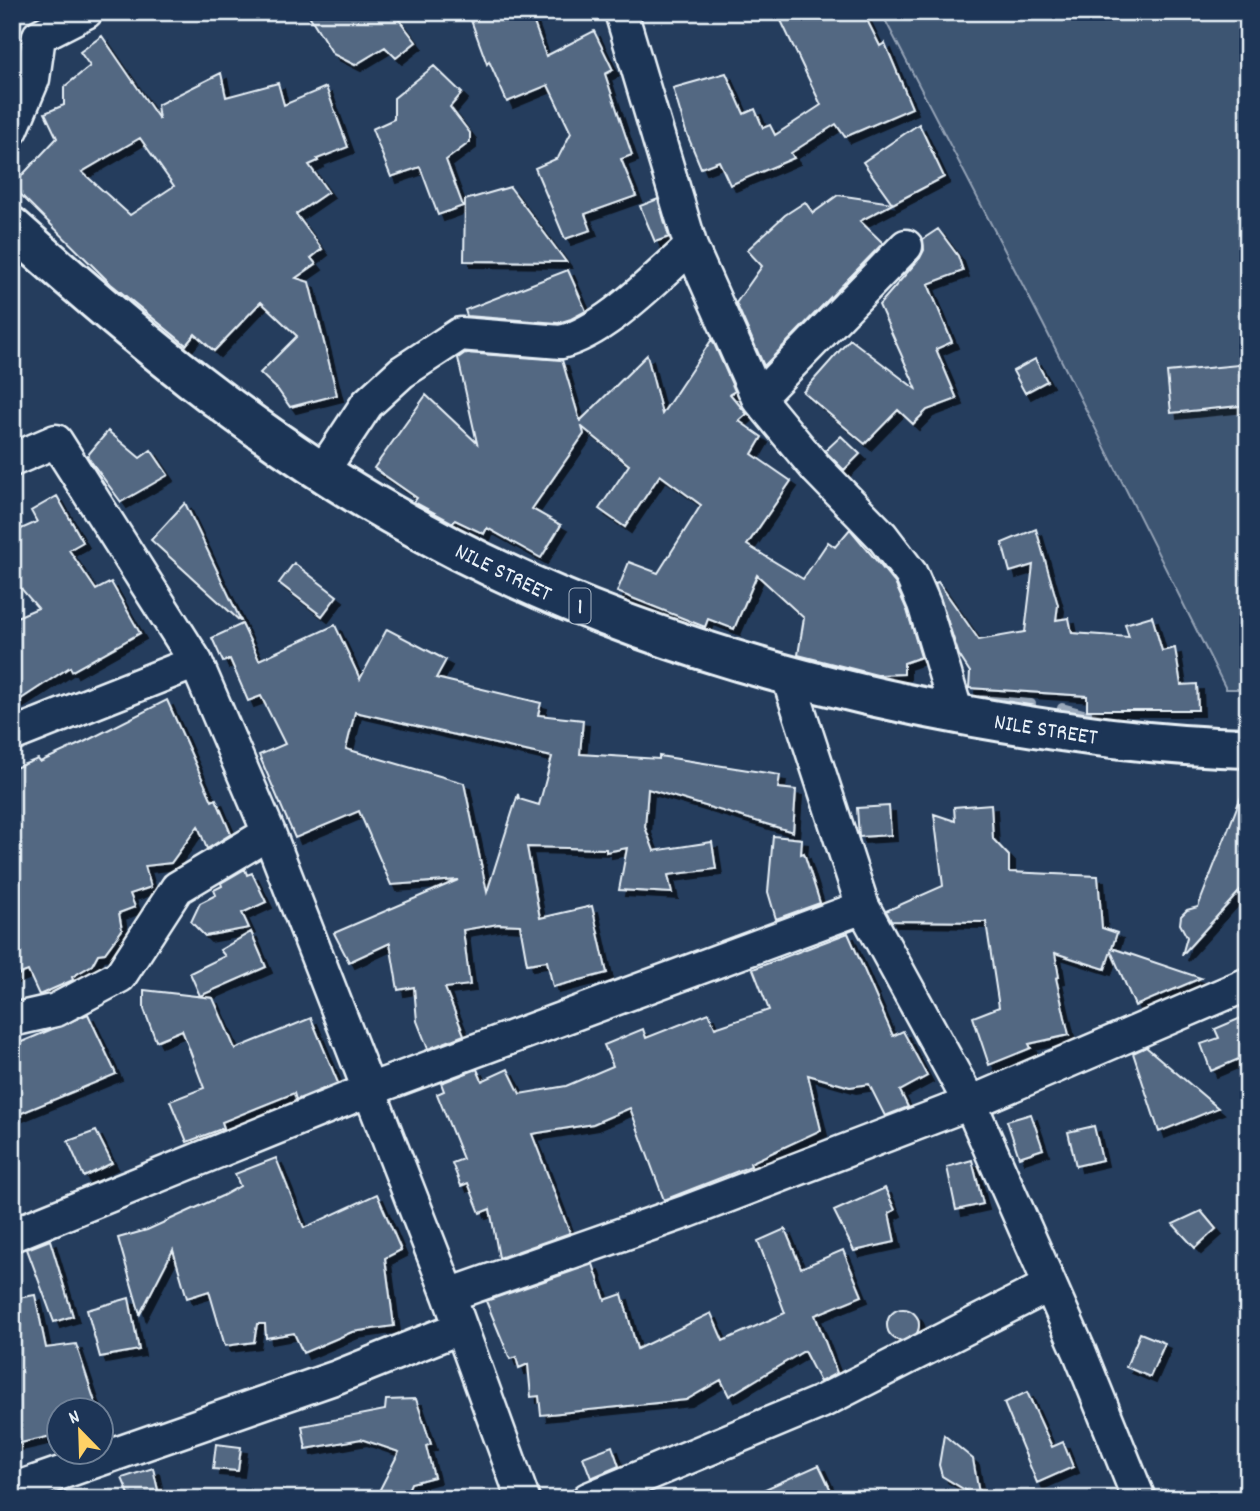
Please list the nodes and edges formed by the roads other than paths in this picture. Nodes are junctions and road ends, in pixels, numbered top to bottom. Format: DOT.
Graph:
graph roads {
  1 [pos="86,12"];
  2 [pos="621,12"];
  3 [pos="12,129"];
  4 [pos="12,227"];
  5 [pos="906,246"];
  6 [pos="691,247"];
  7 [pos="758,398"];
  8 [pos="12,460"];
  9 [pos="322,472"];
  10 [pos="196,662"];
  11 [pos="788,677"];
  12 [pos="957,714"];
  13 [pos="12,735"];
  14 [pos="1248,748"];
  15 [pos="269,833"];
  16 [pos="863,906"];
  17 [pos="1248,984"];
  18 [pos="12,1020"];
  19 [pos="369,1090"];
  20 [pos="970,1103"];
  21 [pos="12,1235"];
  22 [pos="1050,1285"];
  23 [pos="449,1294"];
  24 [pos="460,1328"];
  25 [pos="12,1490"];
  26 [pos="523,1499"];
  27 [pos="588,1499"];
  28 [pos="1139,1499"];
  1 -- 3 [label="street"];
  2 -- 6 [label="street"];
  4 -- 9 [label="main road, NILE STREET / 1"];
  5 -- 7 [label="street"];
  6 -- 7 [label="street"];
  6 -- 9 [label="street"];
  7 -- 12 [label="street"];
  8 -- 10 [label="street"];
  9 -- 11 [label="main road, NILE STREET / 1"];
  10 -- 13 [label="street"];
  10 -- 15 [label="street"];
  11 -- 12 [label="main road, NILE STREET / 1"];
  11 -- 16 [label="street"];
  12 -- 14 [label="main road, NILE STREET / 1"];
  15 -- 18 [label="street"];
  15 -- 19 [label="street"];
  16 -- 19 [label="street"];
  16 -- 20 [label="street"];
  17 -- 20 [label="street"];
  19 -- 21 [label="street"];
  19 -- 23 [label="street"];
  20 -- 22 [label="street"];
  20 -- 23 [label="street"];
  22 -- 27 [label="street"];
  22 -- 28 [label="street"];
  23 -- 24 [label="street"];
  24 -- 25 [label="street"];
  24 -- 26 [label="street"];
}
